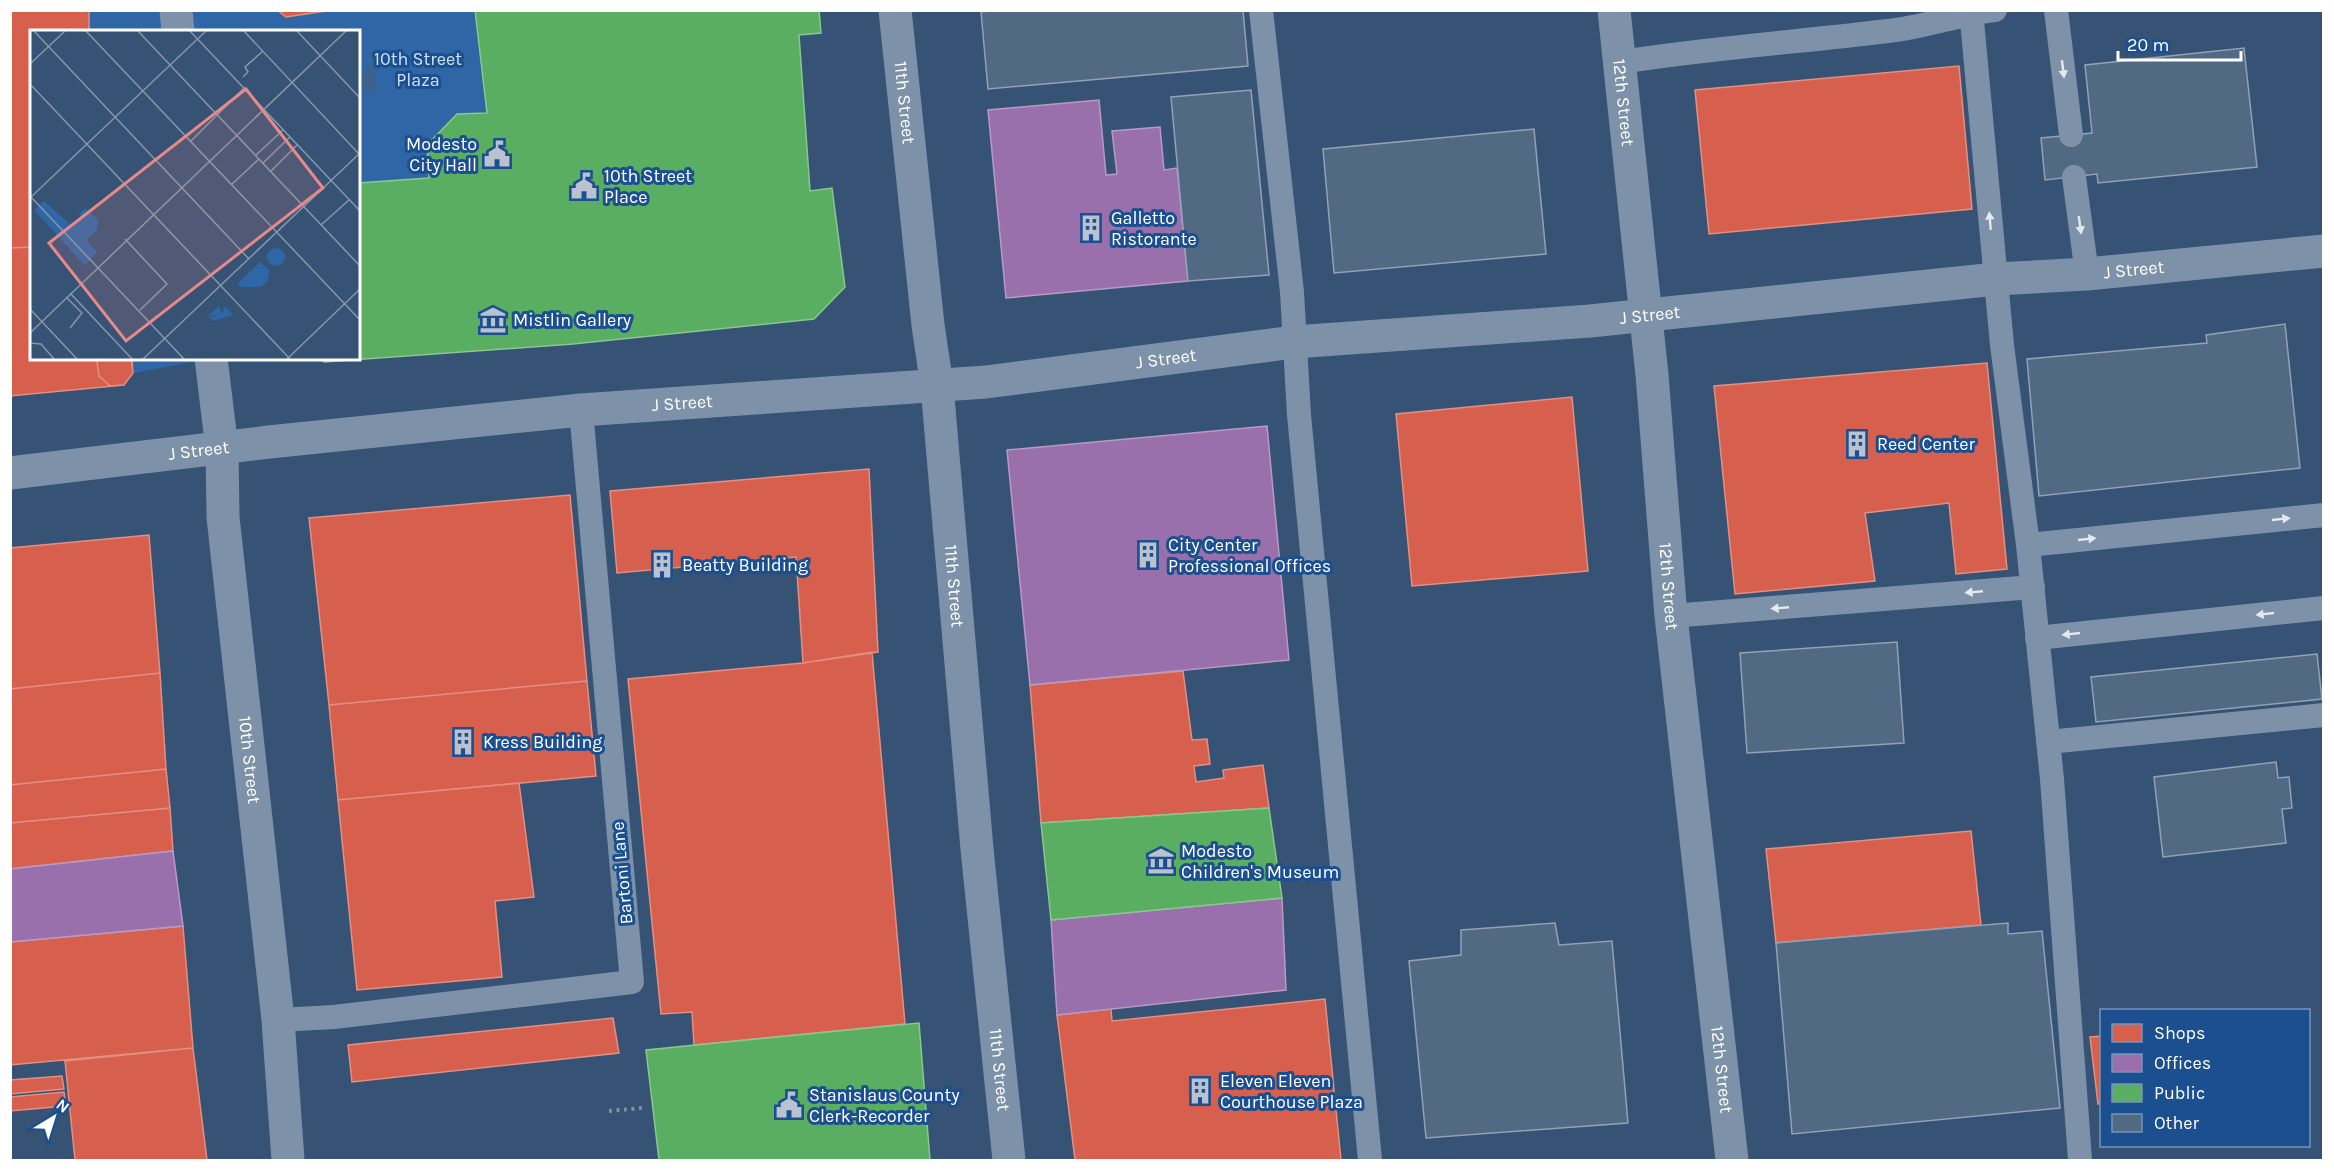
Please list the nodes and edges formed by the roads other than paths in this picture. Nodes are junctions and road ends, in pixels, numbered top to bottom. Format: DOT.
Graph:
graph roads {
  1 [pos="176,10"];
  2 [pos="895,10"];
  3 [pos="1261,10"];
  4 [pos="1614,10"];
  5 [pos="1995,10"];
  6 [pos="2056,10"];
  7 [pos="1971,12"];
  8 [pos="178,30"];
  9 [pos="1621,63"];
  10 [pos="2071,135"];
  11 [pos="2074,177"];
  12 [pos="2324,251"];
  13 [pos="2087,274"];
  14 [pos="1996,279"];
  15 [pos="1645,315"];
  16 [pos="1294,342"];
  17 [pos="211,360"];
  18 [pos="937,386"];
  19 [pos="581,410"];
  20 [pos="222,449"];
  21 [pos="10,473"];
  22 [pos="2324,515"];
  23 [pos="2028,545"];
  24 [pos="2033,587"];
  25 [pos="2324,608"];
  26 [pos="1671,616"];
  27 [pos="2037,638"];
  28 [pos="2324,715"];
  29 [pos="2048,742"];
  30 [pos="278,1020"];
  31 [pos="288,1161"];
  32 [pos="1009,1161"];
  33 [pos="1370,1161"];
  34 [pos="1732,1161"];
  35 [pos="2080,1161"];
  1 -- 8 [label="street"];
  2 -- 18 [label="street, 11th Street"];
  3 -- 16 [label="lane"];
  4 -- 9 [label="street, 12th Street"];
  5 -- 7 [label="lane"];
  6 -- 10 [label="lane, one-way"];
  7 -- 9 [label="lane"];
  14 -- 7 [label="lane, one-way"];
  9 -- 15 [label="street, 12th Street"];
  11 -- 13 [label="lane, one-way"];
  12 -- 13 [label="street, J Street"];
  13 -- 14 [label="street, J Street"];
  14 -- 15 [label="street, J Street"];
  14 -- 23 [label="lane"];
  15 -- 16 [label="street, J Street"];
  15 -- 26 [label="street, 12th Street"];
  16 -- 18 [label="street, J Street"];
  16 -- 33 [label="lane"];
  17 -- 20 [label="street, 10th Street"];
  18 -- 19 [label="street, J Street"];
  18 -- 32 [label="street, 11th Street"];
  19 -- 20 [label="street, J Street"];
  19 -- 30 [label="lane, Bartoni Lane"];
  20 -- 21 [label="street, J Street"];
  20 -- 30 [label="street, 10th Street"];
  23 -- 22 [label="lane, one-way"];
  23 -- 24 [label="lane"];
  24 -- 26 [label="lane, one-way"];
  24 -- 27 [label="lane"];
  25 -- 27 [label="lane, one-way"];
  26 -- 34 [label="street, 12th Street"];
  27 -- 29 [label="lane"];
  28 -- 29 [label="lane"];
  29 -- 35 [label="lane"];
  30 -- 31 [label="street, 10th Street"];
}
